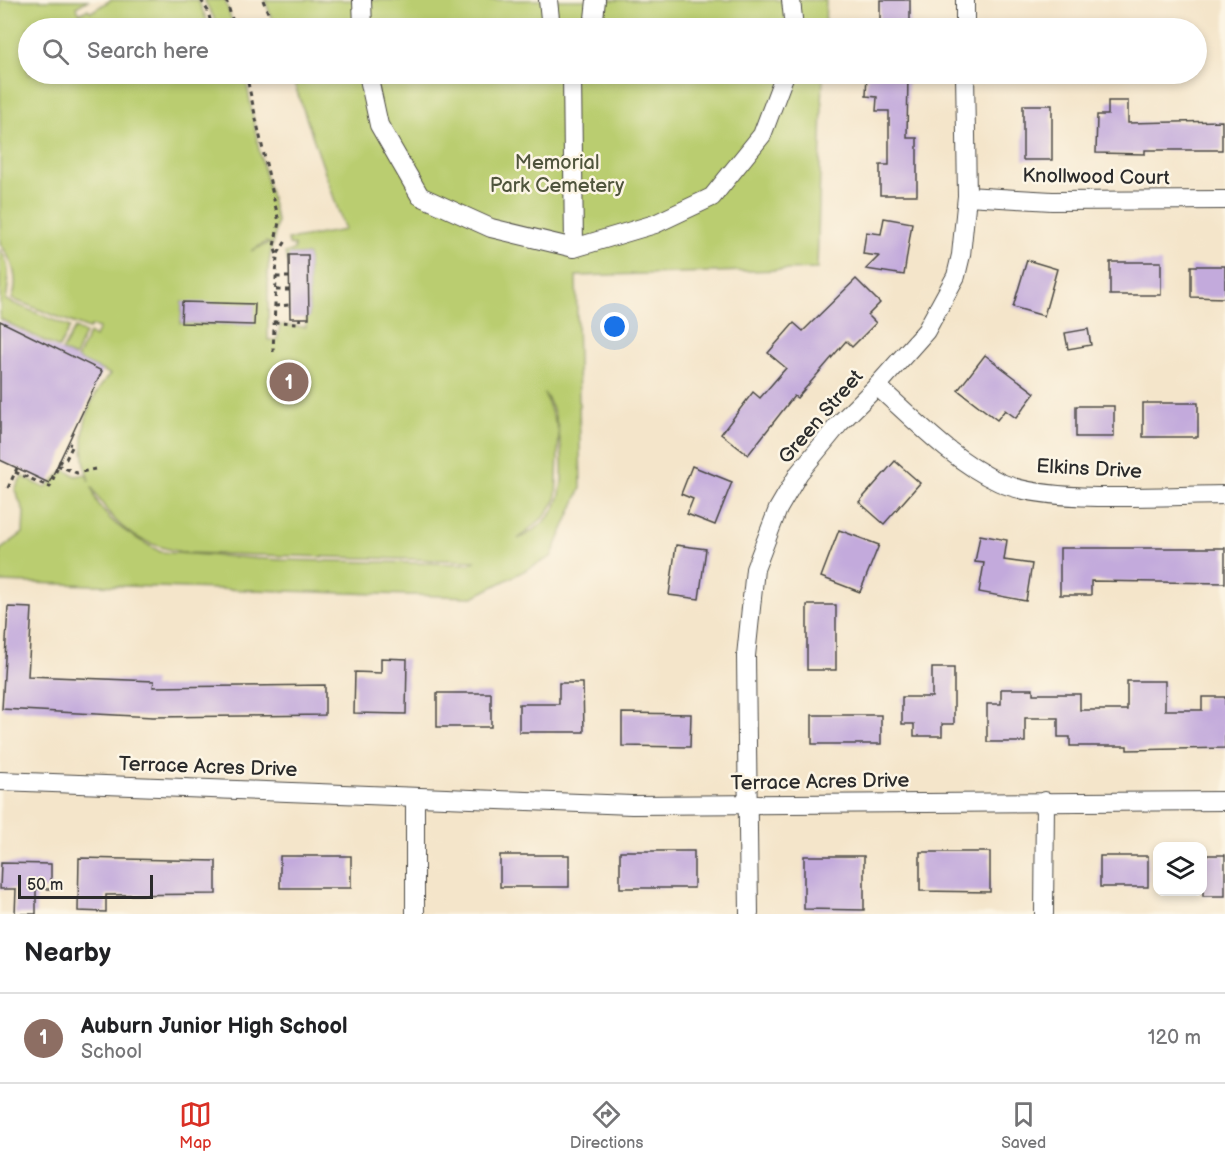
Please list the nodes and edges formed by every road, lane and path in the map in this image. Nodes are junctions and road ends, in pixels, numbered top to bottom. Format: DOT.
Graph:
graph roads {
  1 [pos="201,0"];
  2 [pos="226,0"];
  3 [pos="263,0"];
  4 [pos="362,0"];
  5 [pos="548,0"];
  6 [pos="596,0"];
  7 [pos="791,0"];
  8 [pos="965,0"];
  9 [pos="210,18"];
  10 [pos="232,18"];
  11 [pos="270,18"];
  12 [pos="363,18"];
  13 [pos="550,18"];
  14 [pos="595,18"];
  15 [pos="793,18"];
  16 [pos="965,18"];
  17 [pos="248,84"];
  18 [pos="370,84"];
  19 [pos="573,84"];
  20 [pos="781,84"];
  21 [pos="965,84"];
  22 [pos="968,196"];
  23 [pos="1225,200"];
  24 [pos="286,241"];
  25 [pos="574,248"];
  26 [pos="278,255"];
  27 [pos="276,277"];
  28 [pos="290,277"];
  29 [pos="276,290"];
  30 [pos="290,290"];
  31 [pos="290,305"];
  32 [pos="275,306"];
  33 [pos="300,318"];
  34 [pos="274,322"];
  35 [pos="273,352"];
  36 [pos="877,387"];
  37 [pos="69,444"];
  38 [pos="59,465"];
  39 [pos="95,469"];
  40 [pos="8,488"];
  41 [pos="1225,495"];
  42 [pos="0,781"];
  43 [pos="415,798"];
  44 [pos="1045,801"];
  45 [pos="1225,801"];
  46 [pos="748,806"];
  47 [pos="415,914"];
  48 [pos="749,914"];
  49 [pos="1044,914"];
  1 -- 9 [label="path"];
  2 -- 10 [label="path"];
  3 -- 11 [label="path"];
  4 -- 12 [label="street"];
  5 -- 13 [label="street"];
  6 -- 14 [label="street"];
  7 -- 15 [label="street"];
  8 -- 16 [label="street"];
  17 -- 26 [label="path"];
  18 -- 25 [label="street"];
  19 -- 25 [label="street"];
  20 -- 25 [label="street"];
  21 -- 22 [label="street, Green Street"];
  22 -- 23 [label="street, Knollwood Court"];
  22 -- 36 [label="street, Green Street"];
  24 -- 26 [label="path"];
  26 -- 27 [label="path"];
  27 -- 28 [label="path"];
  27 -- 29 [label="path"];
  29 -- 30 [label="path"];
  29 -- 32 [label="path"];
  31 -- 32 [label="path"];
  32 -- 34 [label="path"];
  33 -- 34 [label="path"];
  34 -- 35 [label="path"];
  36 -- 41 [label="street, Elkins Drive"];
  36 -- 46 [label="street, Green Street"];
  37 -- 38 [label="path"];
  38 -- 39 [label="path"];
  38 -- 40 [label="path"];
  42 -- 43 [label="street, Terrace Acres Drive"];
  43 -- 46 [label="street, Terrace Acres Drive"];
  43 -- 47 [label="street"];
  44 -- 45 [label="street, Terrace Acres Drive"];
  44 -- 46 [label="street, Terrace Acres Drive"];
  44 -- 49 [label="street"];
  46 -- 48 [label="street, Green Street"];
}
